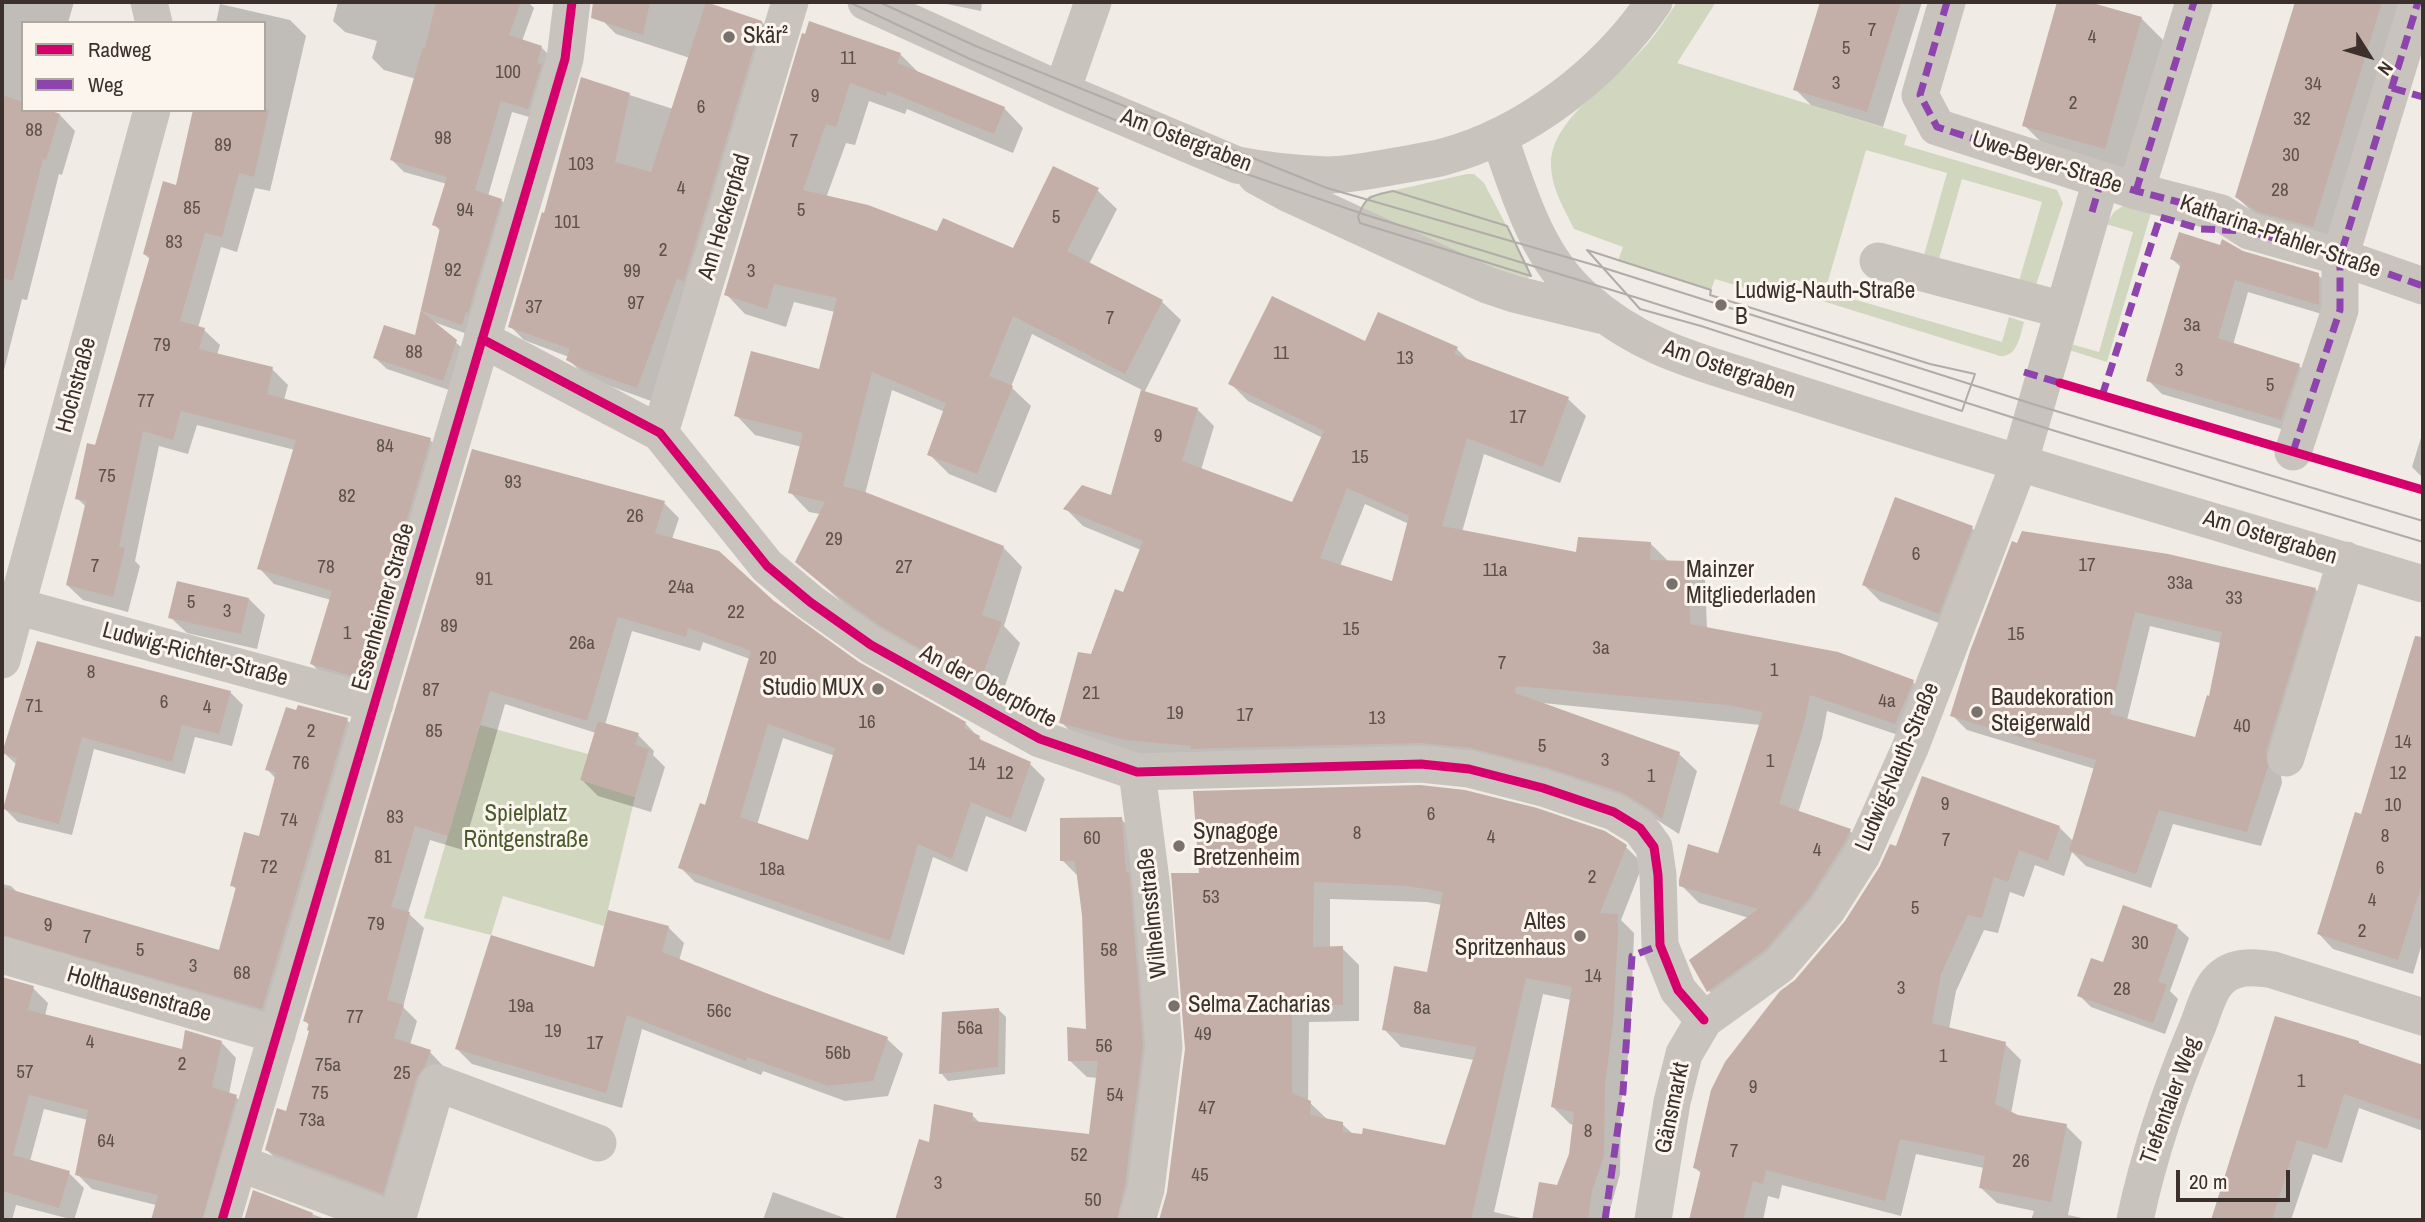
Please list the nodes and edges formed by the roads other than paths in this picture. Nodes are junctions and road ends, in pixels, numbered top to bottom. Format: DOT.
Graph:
graph roads {
  1 [pos="149,2"];
  2 [pos="572,2"];
  3 [pos="790,2"];
  4 [pos="866,2"];
  5 [pos="1093,2"];
  6 [pos="1654,2"];
  7 [pos="1947,2"];
  8 [pos="2194,2"];
  9 [pos="2418,2"];
  10 [pos="154,21"];
  11 [pos="1062,91"];
  12 [pos="151,112"];
  13 [pos="1499,136"];
  14 [pos="1237,165"];
  15 [pos="2101,181"];
  16 [pos="2136,191"];
  17 [pos="2340,257"];
  18 [pos="1878,261"];
  19 [pos="2423,286"];
  20 [pos="2063,310"];
  21 [pos="1608,317"];
  22 [pos="482,339"];
  23 [pos="660,433"];
  24 [pos="2293,452"];
  25 [pos="2019,464"];
  26 [pos="2346,561"];
  27 [pos="2423,584"];
  28 [pos="16,606"];
  29 [pos="2,660"];
  30 [pos="375,704"];
  31 [pos="2286,758"];
  32 [pos="1137,772"];
  33 [pos="2,955"];
  34 [pos="2423,1017"];
  35 [pos="1704,1020"];
  36 [pos="277,1035"];
  37 [pos="598,1143"];
  38 [pos="239,1163"];
  39 [pos="222,1220"];
  40 [pos="395,1220"];
  41 [pos="1137,1220"];
  42 [pos="1653,1220"];
  43 [pos="2135,1220"];
  1 -- 10 [label="street"];
  2 -- 22 [label="street, Essenheimer Straße"];
  3 -- 23 [label="street, Am Heckerpfad"];
  4 -- 11 [label="street, Am Ostergraben"];
  5 -- 11 [label="street"];
  6 -- 13 [label="street"];
  7 -- 15 [label="street, Uwe-Beyer-Straße"];
  8 -- 16 [label="street, Uwe-Beyer-Straße"];
  9 -- 17 [label="street"];
  11 -- 14 [label="street, Am Ostergraben"];
  12 -- 28 [label="street, Hochstraße"];
  13 -- 14 [label="street, Am Ostergraben"];
  13 -- 21 [label="street, Am Ostergraben"];
  14 -- 21 [label="street"];
  15 -- 16 [label="street, Uwe-Beyer-Straße"];
  15 -- 20 [label="street"];
  16 -- 17 [label="street, Katharina-Pfahler-Straße"];
  17 -- 19 [label="street, Katharina-Pfahler-Straße"];
  17 -- 24 [label="street"];
  18 -- 20 [label="street"];
  20 -- 25 [label="street"];
  21 -- 25 [label="street, Am Ostergraben"];
  22 -- 23 [label="street, An der Oberpforte"];
  22 -- 30 [label="street, Essenheimer Straße"];
  23 -- 32 [label="street, An der Oberpforte"];
  25 -- 26 [label="street, Am Ostergraben"];
  25 -- 35 [label="street, Ludwig-Nauth-Straße"];
  26 -- 27 [label="street, Am Ostergraben"];
  26 -- 31 [label="street"];
  28 -- 29 [label="street, Hochstraße"];
  28 -- 30 [label="street, Ludwig-Richter-Straße"];
  30 -- 36 [label="street, Essenheimer Straße"];
  32 -- 35 [label="street, An der Oberpforte"];
  32 -- 41 [label="street, Wilhelmsstraße"];
  33 -- 36 [label="street, Holthausenstraße"];
  34 -- 43 [label="street, Tiefentaler Weg"];
  35 -- 42 [label="street, Gänsmarkt"];
  36 -- 38 [label="street, Essenheimer Straße"];
  37 -- 40 [label="street"];
  38 -- 39 [label="street, Essenheimer Straße"];
  38 -- 40 [label="street"];
}
